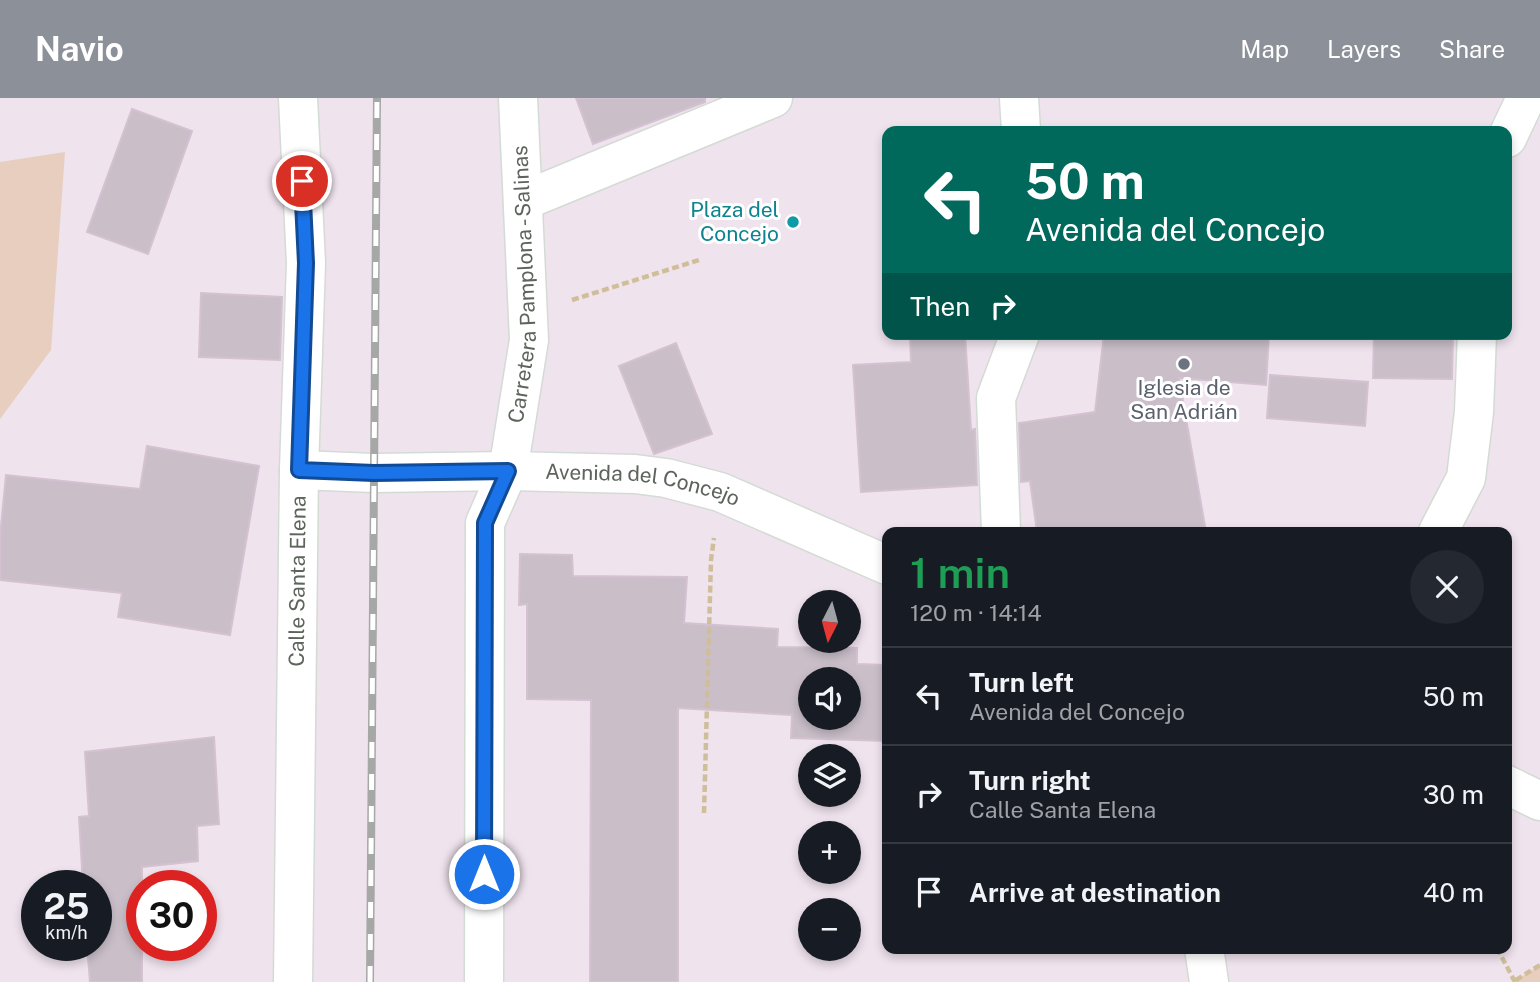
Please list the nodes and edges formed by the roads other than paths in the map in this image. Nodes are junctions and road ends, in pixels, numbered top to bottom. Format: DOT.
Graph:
graph roads {
  1 [pos="298,98"];
  2 [pos="518,98"];
  3 [pos="774,98"];
  4 [pos="1019,98"];
  5 [pos="1526,98"];
  6 [pos="1021,126"];
  7 [pos="1512,127"];
  8 [pos="523,201"];
  9 [pos="1018,340"];
  10 [pos="1477,340"];
  11 [pos="299,470"];
  12 [pos="508,471"];
  13 [pos="1001,527"];
  14 [pos="1441,527"];
  15 [pos="882,563"];
  16 [pos="1512,787"];
  17 [pos="1540,801"];
  18 [pos="1205,954"];
  19 [pos="293,982"];
  20 [pos="484,982"];
  21 [pos="1209,982"];
  1 -- 11 [label="street, Calle Santa Elena"];
  2 -- 8 [label="street, Carretera Pamplona - Salinas"];
  3 -- 8 [label="street"];
  4 -- 6 [label="street"];
  5 -- 7 [label="street"];
  8 -- 12 [label="street, Carretera Pamplona - Salinas"];
  9 -- 13 [label="street"];
  10 -- 14 [label="street"];
  11 -- 12 [label="street, Avenida del Concejo"];
  11 -- 19 [label="street, Calle Santa Elena"];
  12 -- 15 [label="street, Avenida del Concejo"];
  12 -- 20 [label="street, Carretera Pamplona - Salinas"];
  16 -- 17 [label="street"];
  18 -- 21 [label="street"];
}
